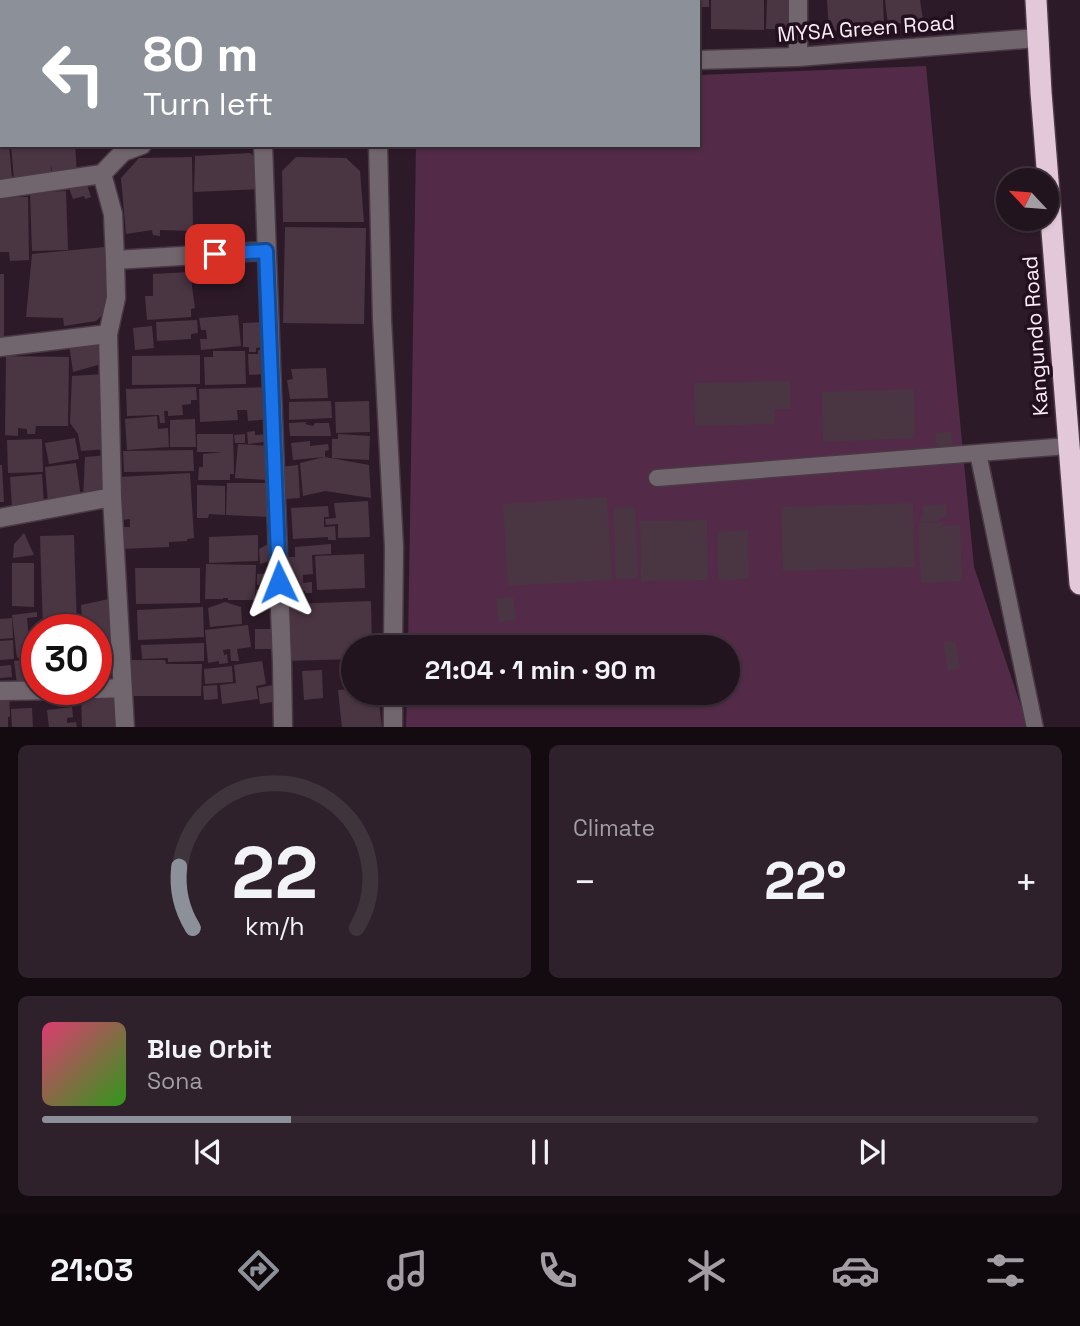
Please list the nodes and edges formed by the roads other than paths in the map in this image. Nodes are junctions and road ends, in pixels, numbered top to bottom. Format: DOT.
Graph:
graph roads {
  1 [pos="798,0"];
  2 [pos="1036,0"];
  3 [pos="1037,38"];
  4 [pos="798,57"];
  5 [pos="700,60"];
  6 [pos="137,147"];
  7 [pos="263,147"];
  8 [pos="378,147"];
  9 [pos="102,174"];
  10 [pos="0,189"];
  11 [pos="266,251"];
  12 [pos="115,260"];
  13 [pos="108,334"];
  14 [pos="0,347"];
  15 [pos="1068,446"];
  16 [pos="978,453"];
  17 [pos="657,478"];
  18 [pos="112,497"];
  19 [pos="0,518"];
  20 [pos="1080,584"];
  21 [pos="393,635"];
  22 [pos="112,688"];
  23 [pos="123,688"];
  24 [pos="0,691"];
  25 [pos="21,691"];
  26 [pos="393,705"];
  27 [pos="125,727"];
  28 [pos="283,727"];
  29 [pos="393,727"];
  30 [pos="1035,727"];
  1 -- 4 [label="street"];
  2 -- 3 [label="highway, Kangundo Road"];
  3 -- 4 [label="street, MYSA Green Road"];
  3 -- 15 [label="highway, Kangundo Road"];
  4 -- 5 [label="street, MYSA Green Road"];
  6 -- 9 [label="street"];
  7 -- 11 [label="street"];
  8 -- 21 [label="street"];
  9 -- 10 [label="street"];
  9 -- 12 [label="street"];
  11 -- 12 [label="street"];
  11 -- 28 [label="street"];
  12 -- 13 [label="street"];
  13 -- 14 [label="street"];
  13 -- 18 [label="street"];
  15 -- 16 [label="lane"];
  15 -- 20 [label="highway, Kangundo Road"];
  16 -- 17 [label="lane"];
  16 -- 30 [label="lane"];
  18 -- 19 [label="street"];
  18 -- 23 [label="street"];
  22 -- 23 [label="street"];
  23 -- 27 [label="street"];
  24 -- 25 [label="street"];
  26 -- 29 [label="street"];
}
